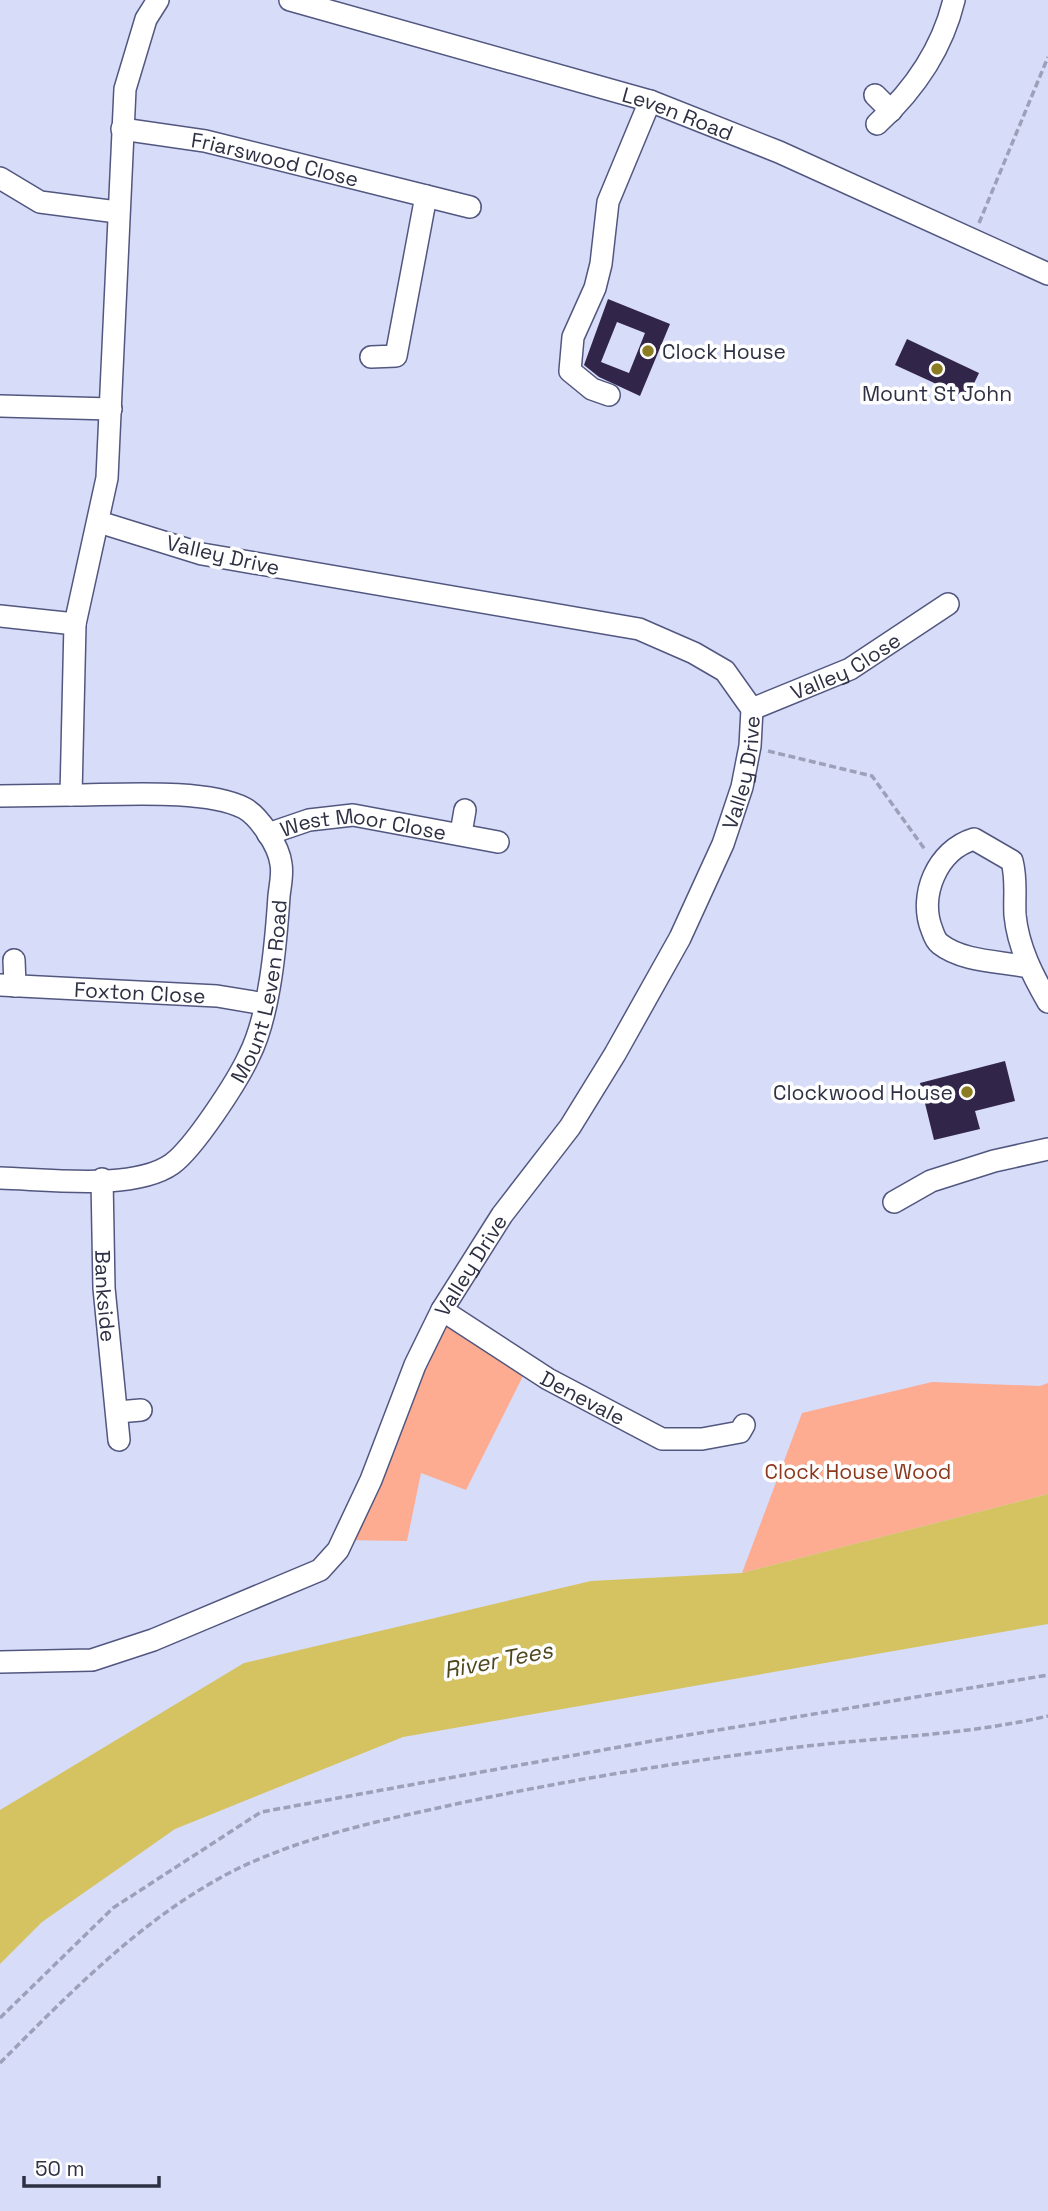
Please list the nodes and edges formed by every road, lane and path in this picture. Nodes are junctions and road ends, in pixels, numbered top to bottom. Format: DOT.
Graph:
graph roads {
  1 [pos="158,0"];
  2 [pos="290,0"];
  3 [pos="954,0"];
  4 [pos="1048,57"];
  5 [pos="875,95"];
  6 [pos="650,101"];
  7 [pos="122,129"];
  8 [pos="0,178"];
  9 [pos="426,196"];
  10 [pos="470,207"];
  11 [pos="117,212"];
  12 [pos="972,241"];
  13 [pos="1048,274"];
  14 [pos="372,357"];
  15 [pos="609,395"];
  16 [pos="0,406"];
  17 [pos="111,409"];
  18 [pos="99,522"];
  19 [pos="936,603"];
  20 [pos="0,616"];
  21 [pos="75,624"];
  22 [pos="752,709"];
  23 [pos="750,746"];
  24 [pos="71,794"];
  25 [pos="0,796"];
  26 [pos="465,810"];
  27 [pos="461,833"];
  28 [pos="268,834"];
  29 [pos="498,842"];
  30 [pos="938,866"];
  31 [pos="14,961"];
  32 [pos="1028,967"];
  33 [pos="8,985"];
  34 [pos="1048,1002"];
  35 [pos="265,1004"];
  36 [pos="1048,1149"];
  37 [pos="0,1178"];
  38 [pos="102,1179"];
  39 [pos="902,1204"];
  40 [pos="442,1310"];
  41 [pos="141,1409"];
  42 [pos="118,1412"];
  43 [pos="740,1424"];
  44 [pos="120,1440"];
  45 [pos="0,1662"];
  46 [pos="1048,1675"];
  47 [pos="1048,1716"];
  48 [pos="0,2018"];
  49 [pos="0,2063"];
  1 -- 7 [label="street"];
  2 -- 6 [label="street, Leven Road"];
  3 -- 5 [label="street"];
  4 -- 12 [label="path"];
  6 -- 12 [label="street, Leven Road"];
  6 -- 15 [label="street"];
  7 -- 9 [label="street, Friarswood Close"];
  7 -- 11 [label="street"];
  8 -- 11 [label="street"];
  9 -- 10 [label="street, Friarswood Close"];
  9 -- 14 [label="street"];
  11 -- 17 [label="street"];
  12 -- 13 [label="street, Leven Road"];
  16 -- 17 [label="street"];
  17 -- 18 [label="street"];
  18 -- 21 [label="street"];
  18 -- 22 [label="street, Valley Drive"];
  19 -- 22 [label="street, Valley Close"];
  20 -- 21 [label="street"];
  21 -- 24 [label="street"];
  22 -- 23 [label="street, Valley Drive"];
  23 -- 30 [label="path"];
  23 -- 40 [label="street, Valley Drive"];
  24 -- 25 [label="street, Mount Leven Road"];
  24 -- 28 [label="street, Mount Leven Road"];
  26 -- 27 [label="street, West Moor Close"];
  27 -- 28 [label="street, West Moor Close"];
  27 -- 29 [label="street, West Moor Close"];
  28 -- 35 [label="street, Mount Leven Road"];
  30 -- 32 [label="street"];
  30 -- 32 [label="street"];
  31 -- 33 [label="street, Foxton Close"];
  32 -- 34 [label="street"];
  33 -- 35 [label="street, Foxton Close"];
  35 -- 38 [label="street, Mount Leven Road"];
  36 -- 39 [label="street"];
  37 -- 38 [label="street, Mount Leven Road"];
  38 -- 42 [label="street, Bankside"];
  40 -- 43 [label="street, Denevale"];
  40 -- 45 [label="street, Valley Drive"];
  41 -- 42 [label="street"];
  42 -- 44 [label="street, Bankside"];
  46 -- 48 [label="path"];
  47 -- 49 [label="path"];
}
